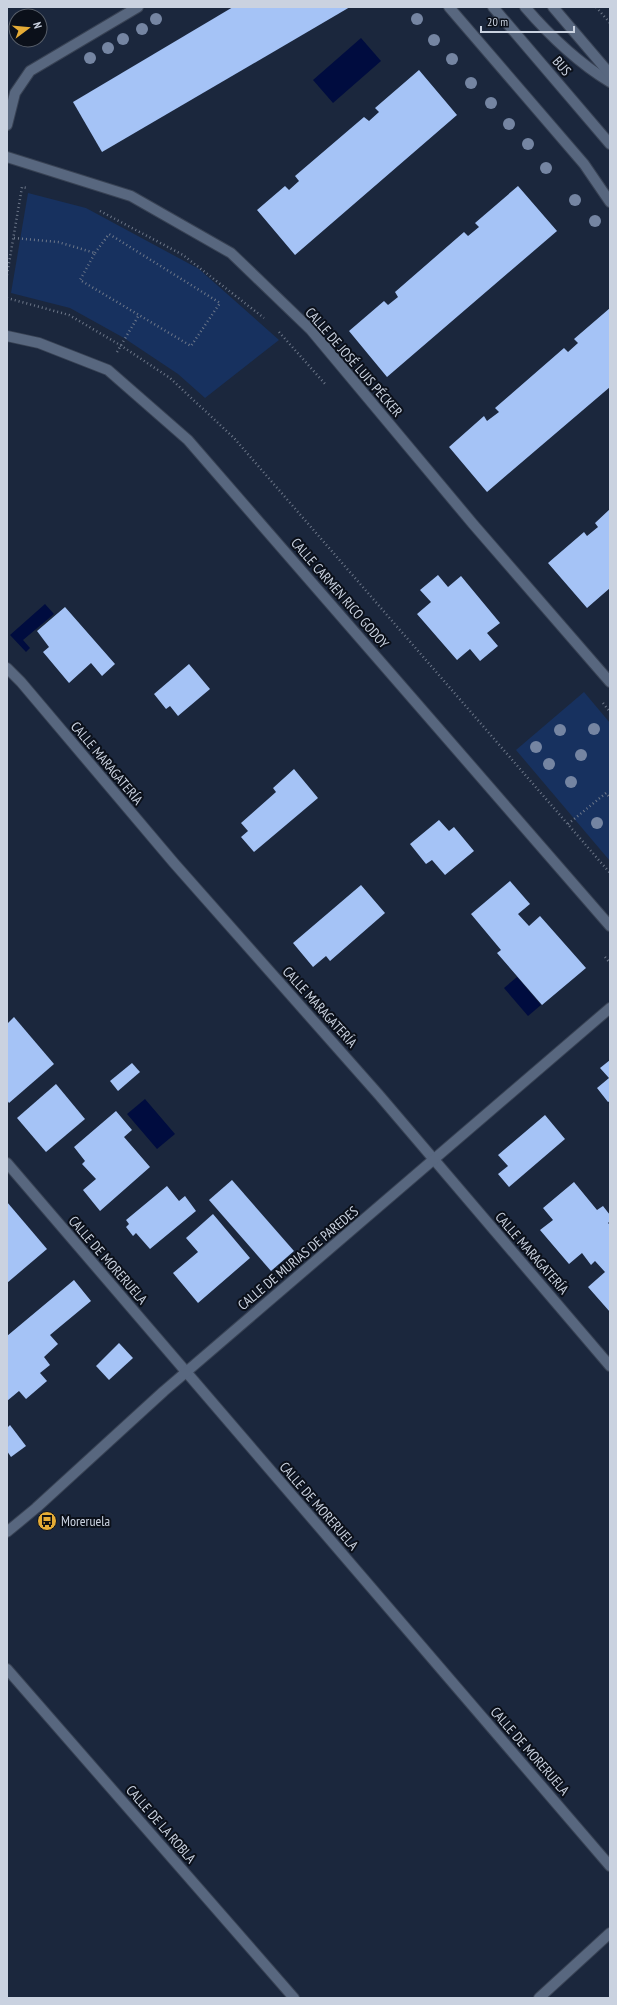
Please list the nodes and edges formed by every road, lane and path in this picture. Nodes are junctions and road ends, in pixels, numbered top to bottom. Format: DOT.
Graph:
graph roads {
  1 [pos="138,7"];
  2 [pos="449,7"];
  3 [pos="493,7"];
  4 [pos="525,7"];
  5 [pos="553,7"];
  6 [pos="596,7"];
  7 [pos="610,23"];
  8 [pos="610,74"];
  9 [pos="610,82"];
  10 [pos="7,125"];
  11 [pos="610,144"];
  12 [pos="7,157"];
  13 [pos="28,188"];
  14 [pos="610,202"];
  15 [pos="96,209"];
  16 [pos="14,238"];
  17 [pos="95,253"];
  18 [pos="7,275"];
  19 [pos="7,298"];
  20 [pos="139,315"];
  21 [pos="267,320"];
  22 [pos="278,330"];
  23 [pos="7,336"];
  24 [pos="120,345"];
  25 [pos="108,370"];
  26 [pos="329,388"];
  27 [pos="7,668"];
  28 [pos="610,682"];
  29 [pos="600,699"];
  30 [pos="610,712"];
  31 [pos="610,798"];
  32 [pos="568,824"];
  33 [pos="610,873"];
  34 [pos="610,926"];
  35 [pos="605,957"];
  36 [pos="610,963"];
  37 [pos="610,1008"];
  38 [pos="434,1160"];
  39 [pos="7,1163"];
  40 [pos="610,1366"];
  41 [pos="186,1372"];
  42 [pos="7,1532"];
  43 [pos="7,1668"];
  44 [pos="610,1866"];
  45 [pos="610,1933"];
  46 [pos="294,1998"];
  47 [pos="539,1998"];
  1 -- 10 [label="street"];
  2 -- 14 [label="street"];
  3 -- 11 [label="street, BUS"];
  4 -- 9 [label="street"];
  5 -- 8 [label="street"];
  6 -- 7 [label="path"];
  12 -- 28 [label="street, CALLE DE JOSÉ LUIS PÉCKER"];
  13 -- 16 [label="path"];
  15 -- 21 [label="path"];
  16 -- 17 [label="path"];
  16 -- 18 [label="path"];
  17 -- 20 [label="path"];
  17 -- 20 [label="path"];
  19 -- 24 [label="path"];
  20 -- 24 [label="path"];
  22 -- 26 [label="path"];
  23 -- 25 [label="street, CALLE CARMEN RICO GODOY"];
  24 -- 25 [label="path"];
  24 -- 32 [label="path"];
  25 -- 34 [label="street, CALLE CARMEN RICO GODOY"];
  27 -- 38 [label="street, CALLE MARAGATERÍA"];
  29 -- 30 [label="path"];
  31 -- 32 [label="path"];
  32 -- 33 [label="path"];
  35 -- 36 [label="path"];
  37 -- 38 [label="street, CALLE DE MURIAS DE PAREDES"];
  38 -- 40 [label="street, CALLE MARAGATERÍA"];
  38 -- 41 [label="street, CALLE DE MURIAS DE PAREDES"];
  39 -- 41 [label="street, CALLE DE MORERUELA"];
  41 -- 42 [label="street, CALLE DE MURIAS DE PAREDES"];
  41 -- 44 [label="street, CALLE DE MORERUELA"];
  43 -- 46 [label="street, CALLE DE LA ROBLA"];
  45 -- 47 [label="street"];
}
